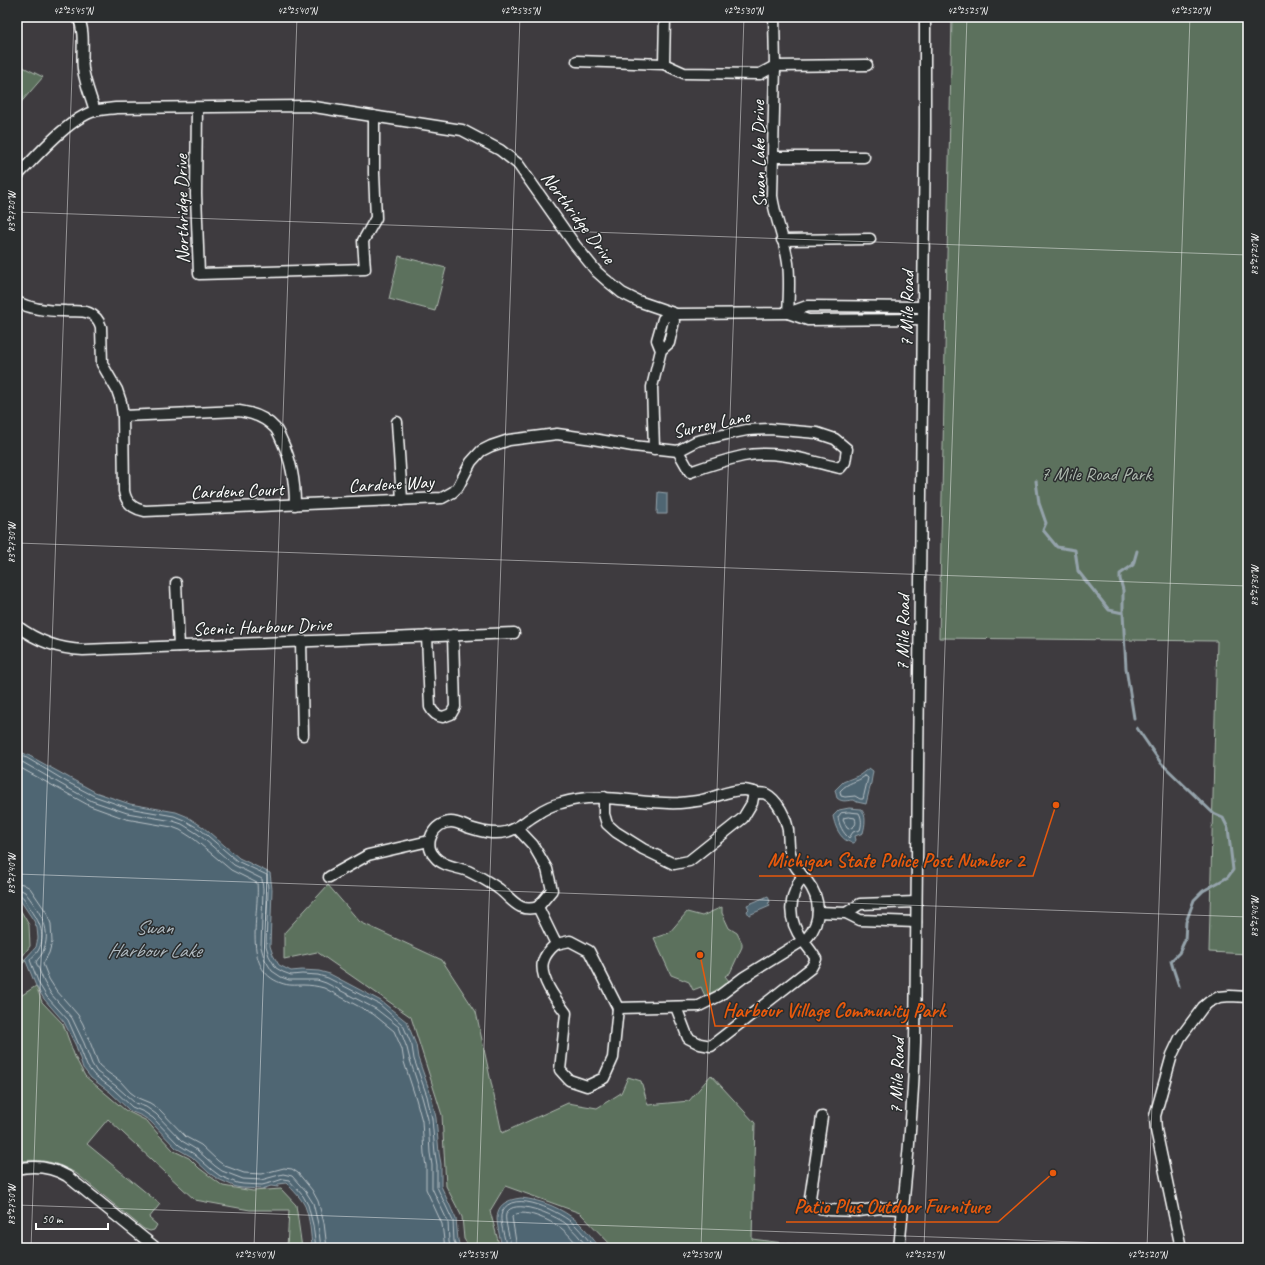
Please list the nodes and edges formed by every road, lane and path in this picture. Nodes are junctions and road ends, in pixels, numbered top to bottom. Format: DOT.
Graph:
graph roads {
  1 [pos="78,17"];
  2 [pos="665,17"];
  3 [pos="774,17"];
  4 [pos="925,17"];
  5 [pos="577,61"];
  6 [pos="664,64"];
  7 [pos="867,65"];
  8 [pos="775,66"];
  9 [pos="197,108"];
  10 [pos="95,111"];
  11 [pos="374,116"];
  12 [pos="773,157"];
  13 [pos="864,157"];
  14 [pos="17,176"];
  15 [pos="870,239"];
  16 [pos="782,240"];
  17 [pos="17,302"];
  18 [pos="923,307"];
  19 [pos="670,313"];
  20 [pos="788,313"];
  21 [pos="922,319"];
  22 [pos="123,416"];
  23 [pos="397,422"];
  24 [pos="654,449"];
  25 [pos="678,451"];
  26 [pos="402,500"];
  27 [pos="295,505"];
  28 [pos="176,582"];
  29 [pos="17,626"];
  30 [pos="514,633"];
  31 [pos="453,635"];
  32 [pos="427,636"];
  33 [pos="301,641"];
  34 [pos="179,646"];
  35 [pos="303,735"];
  36 [pos="754,792"];
  37 [pos="604,797"];
  38 [pos="517,828"];
  39 [pos="429,841"];
  40 [pos="329,876"];
  41 [pos="802,876"];
  42 [pos="916,902"];
  43 [pos="538,907"];
  44 [pos="818,912"];
  45 [pos="846,913"];
  46 [pos="916,922"];
  47 [pos="803,940"];
  48 [pos="556,944"];
  49 [pos="1248,997"];
  50 [pos="676,1007"];
  51 [pos="618,1008"];
  52 [pos="822,1117"];
  53 [pos="17,1169"];
  54 [pos="903,1209"];
  55 [pos="156,1248"];
  56 [pos="899,1248"];
  57 [pos="1181,1248"];
  1 -- 10 [label="street"];
  2 -- 6 [label="street"];
  3 -- 8 [label="street, Swan Lake Drive"];
  4 -- 18 [label="street, 7 Mile Road"];
  5 -- 6 [label="street"];
  6 -- 8 [label="street"];
  7 -- 8 [label="street"];
  8 -- 12 [label="street, Swan Lake Drive"];
  9 -- 10 [label="street, Northridge Drive"];
  9 -- 11 [label="street, Northridge Drive"];
  9 -- 11 [label="street, Northridge Drive"];
  10 -- 14 [label="street"];
  11 -- 19 [label="street, Northridge Drive"];
  12 -- 13 [label="street"];
  12 -- 16 [label="street, Swan Lake Drive"];
  15 -- 16 [label="street"];
  16 -- 20 [label="street, Swan Lake Drive"];
  17 -- 22 [label="street"];
  18 -- 20 [label="street, Northridge Drive"];
  18 -- 21 [label="street, 7 Mile Road"];
  19 -- 20 [label="street, Northridge Drive"];
  19 -- 24 [label="street, Surrey Lane"];
  20 -- 21 [label="street, Northridge Drive"];
  21 -- 42 [label="street, 7 Mile Road"];
  22 -- 27 [label="street, Cardene Court"];
  22 -- 27 [label="street, Cardene Court"];
  23 -- 26 [label="street"];
  24 -- 25 [label="street, Surrey Lane"];
  24 -- 26 [label="street, Cardene Way"];
  25 -- 25 [label="street, Surrey Lane"];
  26 -- 27 [label="street, Cardene Way"];
  28 -- 34 [label="street"];
  29 -- 34 [label="street, Scenic Harbour Drive"];
  30 -- 31 [label="street, Scenic Harbour Drive"];
  31 -- 32 [label="street, Scenic Harbour Drive"];
  31 -- 32 [label="street"];
  32 -- 33 [label="street, Scenic Harbour Drive"];
  33 -- 34 [label="street, Scenic Harbour Drive"];
  33 -- 35 [label="street"];
  36 -- 37 [label="street"];
  36 -- 37 [label="street"];
  36 -- 41 [label="street"];
  37 -- 38 [label="street"];
  38 -- 39 [label="street"];
  38 -- 43 [label="street"];
  39 -- 40 [label="street"];
  39 -- 43 [label="street"];
  41 -- 44 [label="street"];
  41 -- 47 [label="street"];
  42 -- 45 [label="street"];
  42 -- 46 [label="street, 7 Mile Road"];
  43 -- 48 [label="street"];
  44 -- 45 [label="street"];
  44 -- 47 [label="street"];
  45 -- 46 [label="street"];
  46 -- 54 [label="street, 7 Mile Road"];
  47 -- 50 [label="street"];
  47 -- 50 [label="street"];
  48 -- 51 [label="street"];
  48 -- 51 [label="street"];
  49 -- 57 [label="street"];
  50 -- 51 [label="street"];
  52 -- 54 [label="street"];
  53 -- 55 [label="street"];
  54 -- 56 [label="street, 7 Mile Road"];
}
